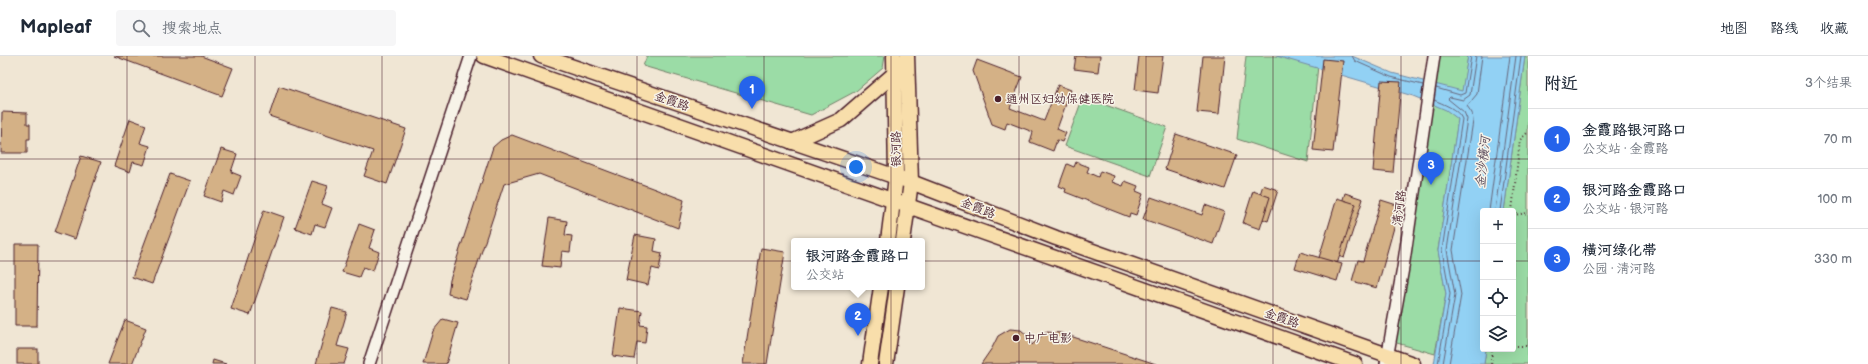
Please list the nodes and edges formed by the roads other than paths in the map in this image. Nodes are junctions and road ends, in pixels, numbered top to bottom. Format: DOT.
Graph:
graph roads {
  1 [pos="471,56"];
  2 [pos="484,56"];
  3 [pos="541,56"];
  4 [pos="894,56"];
  5 [pos="907,56"];
  6 [pos="1434,56"];
  7 [pos="894,74"];
  8 [pos="792,142"];
  9 [pos="896,178"];
  10 [pos="911,182"];
  11 [pos="894,200"];
  12 [pos="908,206"];
  13 [pos="888,238"];
  14 [pos="903,238"];
  15 [pos="881,290"];
  16 [pos="897,290"];
  17 [pos="1387,360"];
  18 [pos="369,364"];
  19 [pos="870,364"];
  20 [pos="886,364"];
  21 [pos="1355,364"];
  22 [pos="1413,364"];
  1 -- 18 [label="street"];
  2 -- 11 [label="main road, 金霞路"];
  3 -- 8 [label="main road, 金霞路"];
  4 -- 7 [label="main road, 银河路"];
  5 -- 10 [label="main road, 银河路"];
  6 -- 17 [label="street, 清河路"];
  7 -- 8 [label="main road"];
  7 -- 9 [label="main road, 银河路"];
  8 -- 9 [label="main road, 金霞路"];
  9 -- 10 [label="main road, 金霞路"];
  9 -- 11 [label="main road, 银河路"];
  10 -- 12 [label="main road, 银河路"];
  10 -- 17 [label="main road, 金霞路"];
  11 -- 12 [label="main road, 金霞路"];
  11 -- 13 [label="main road, 银河路"];
  12 -- 14 [label="main road, 银河路"];
  12 -- 21 [label="main road, 金霞路"];
  15 -- 19 [label="main road"];
  16 -- 20 [label="main road"];
  17 -- 22 [label="main road, 金霞路"];
}
